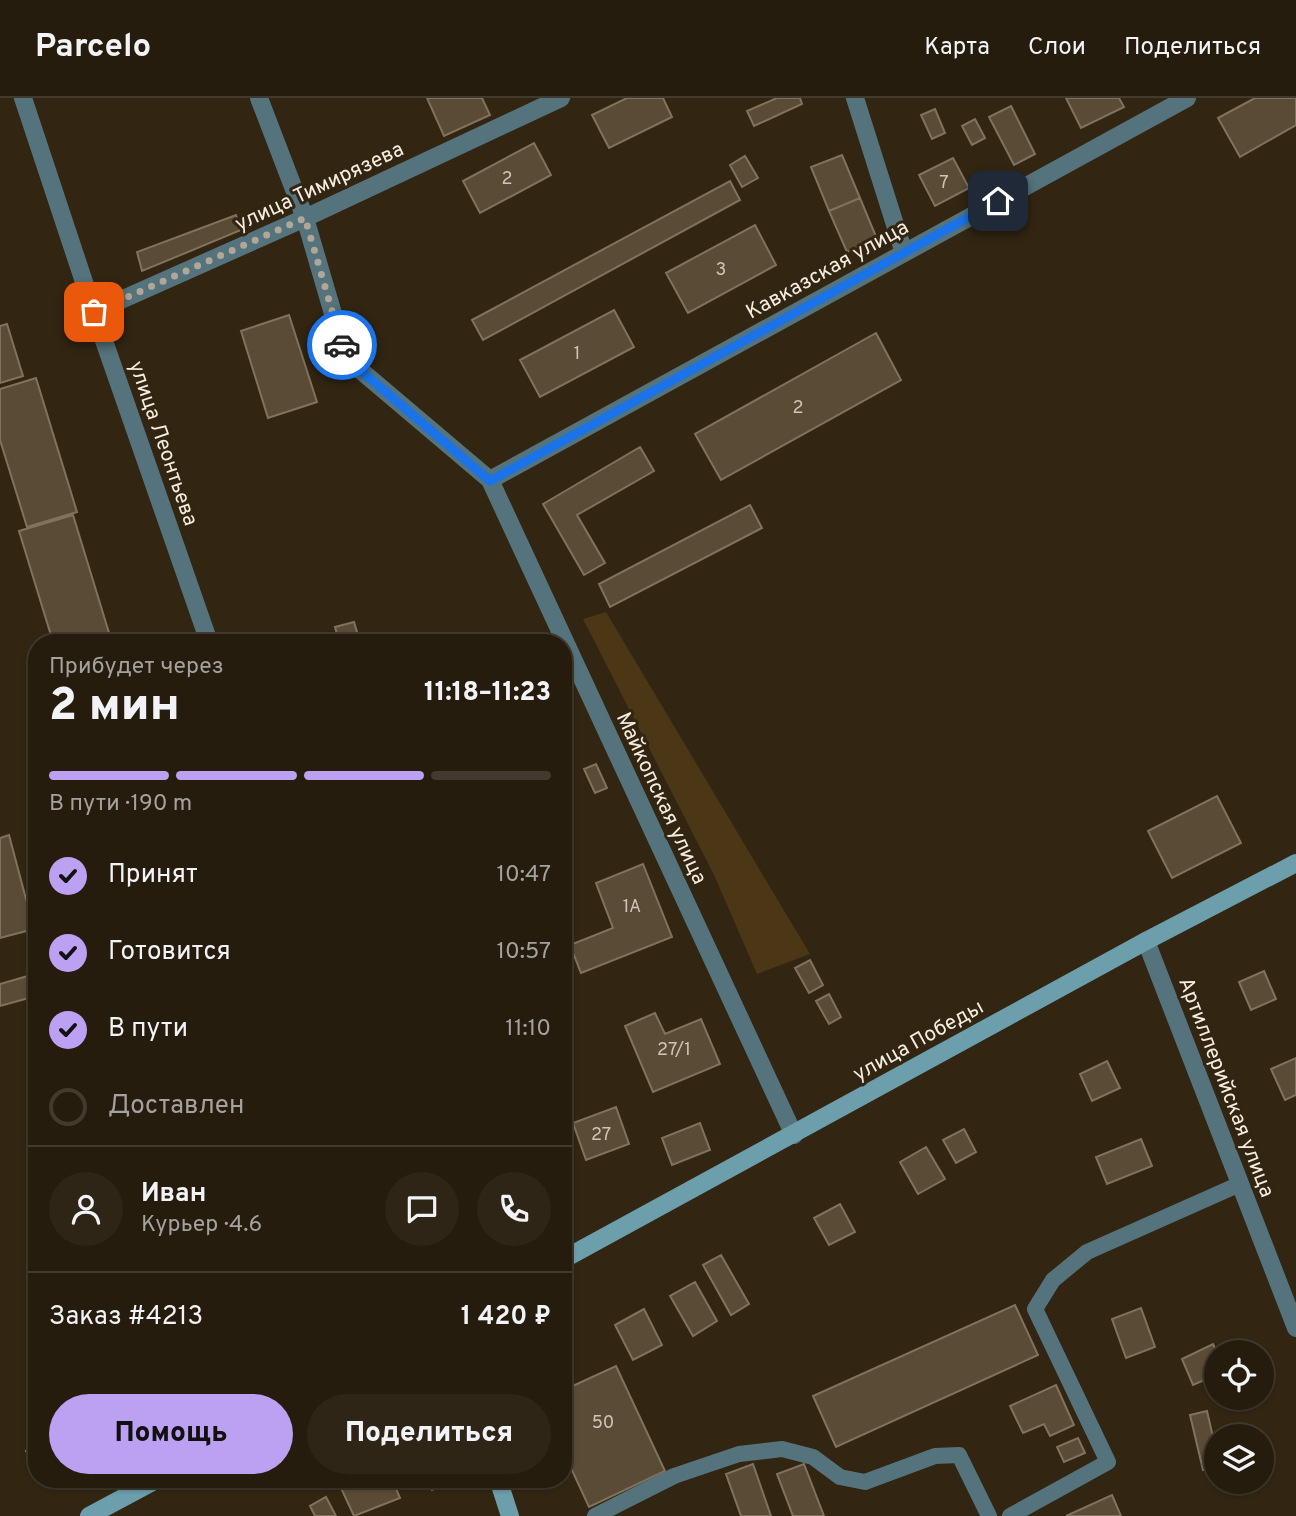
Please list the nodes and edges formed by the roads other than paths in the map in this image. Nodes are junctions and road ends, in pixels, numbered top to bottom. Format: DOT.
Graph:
graph roads {
  1 [pos="23,98"];
  2 [pos="259,98"];
  3 [pos="561,98"];
  4 [pos="855,98"];
  5 [pos="1186,98"];
  6 [pos="305,218"];
  7 [pos="904,253"];
  8 [pos="94,312"];
  9 [pos="490,481"];
  10 [pos="206,634"];
  11 [pos="561,634"];
  12 [pos="572,657"];
  13 [pos="1296,863"];
  14 [pos="1146,941"];
  15 [pos="794,1135"];
  16 [pos="1240,1184"];
  17 [pos="572,1255"];
  18 [pos="1295,1320"];
  19 [pos="141,1488"];
  20 [pos="501,1488"];
  21 [pos="89,1516"];
  22 [pos="510,1516"];
  23 [pos="595,1516"];
  24 [pos="989,1516"];
  25 [pos="1010,1516"];
  1 -- 8 [label="street, улица Леонтьева"];
  2 -- 6 [label="street"];
  3 -- 6 [label="street, улица Тимирязева"];
  4 -- 7 [label="street"];
  5 -- 7 [label="street, Кавказская улица"];
  6 -- 8 [label="street, улица Тимирязева"];
  6 -- 9 [label="street"];
  7 -- 9 [label="street, Кавказская улица"];
  8 -- 10 [label="street, улица Леонтьева"];
  9 -- 11 [label="street, Майкопская улица"];
  12 -- 15 [label="street, Майкопская улица"];
  13 -- 14 [label="street, улица Победы"];
  14 -- 15 [label="street, улица Победы"];
  14 -- 16 [label="street, Артиллерийская улица"];
  15 -- 17 [label="street, улица Победы"];
  16 -- 18 [label="street, Артиллерийская улица"];
  16 -- 25 [label="lane"];
  19 -- 21 [label="street"];
  20 -- 22 [label="street"];
  23 -- 24 [label="lane"];
}
